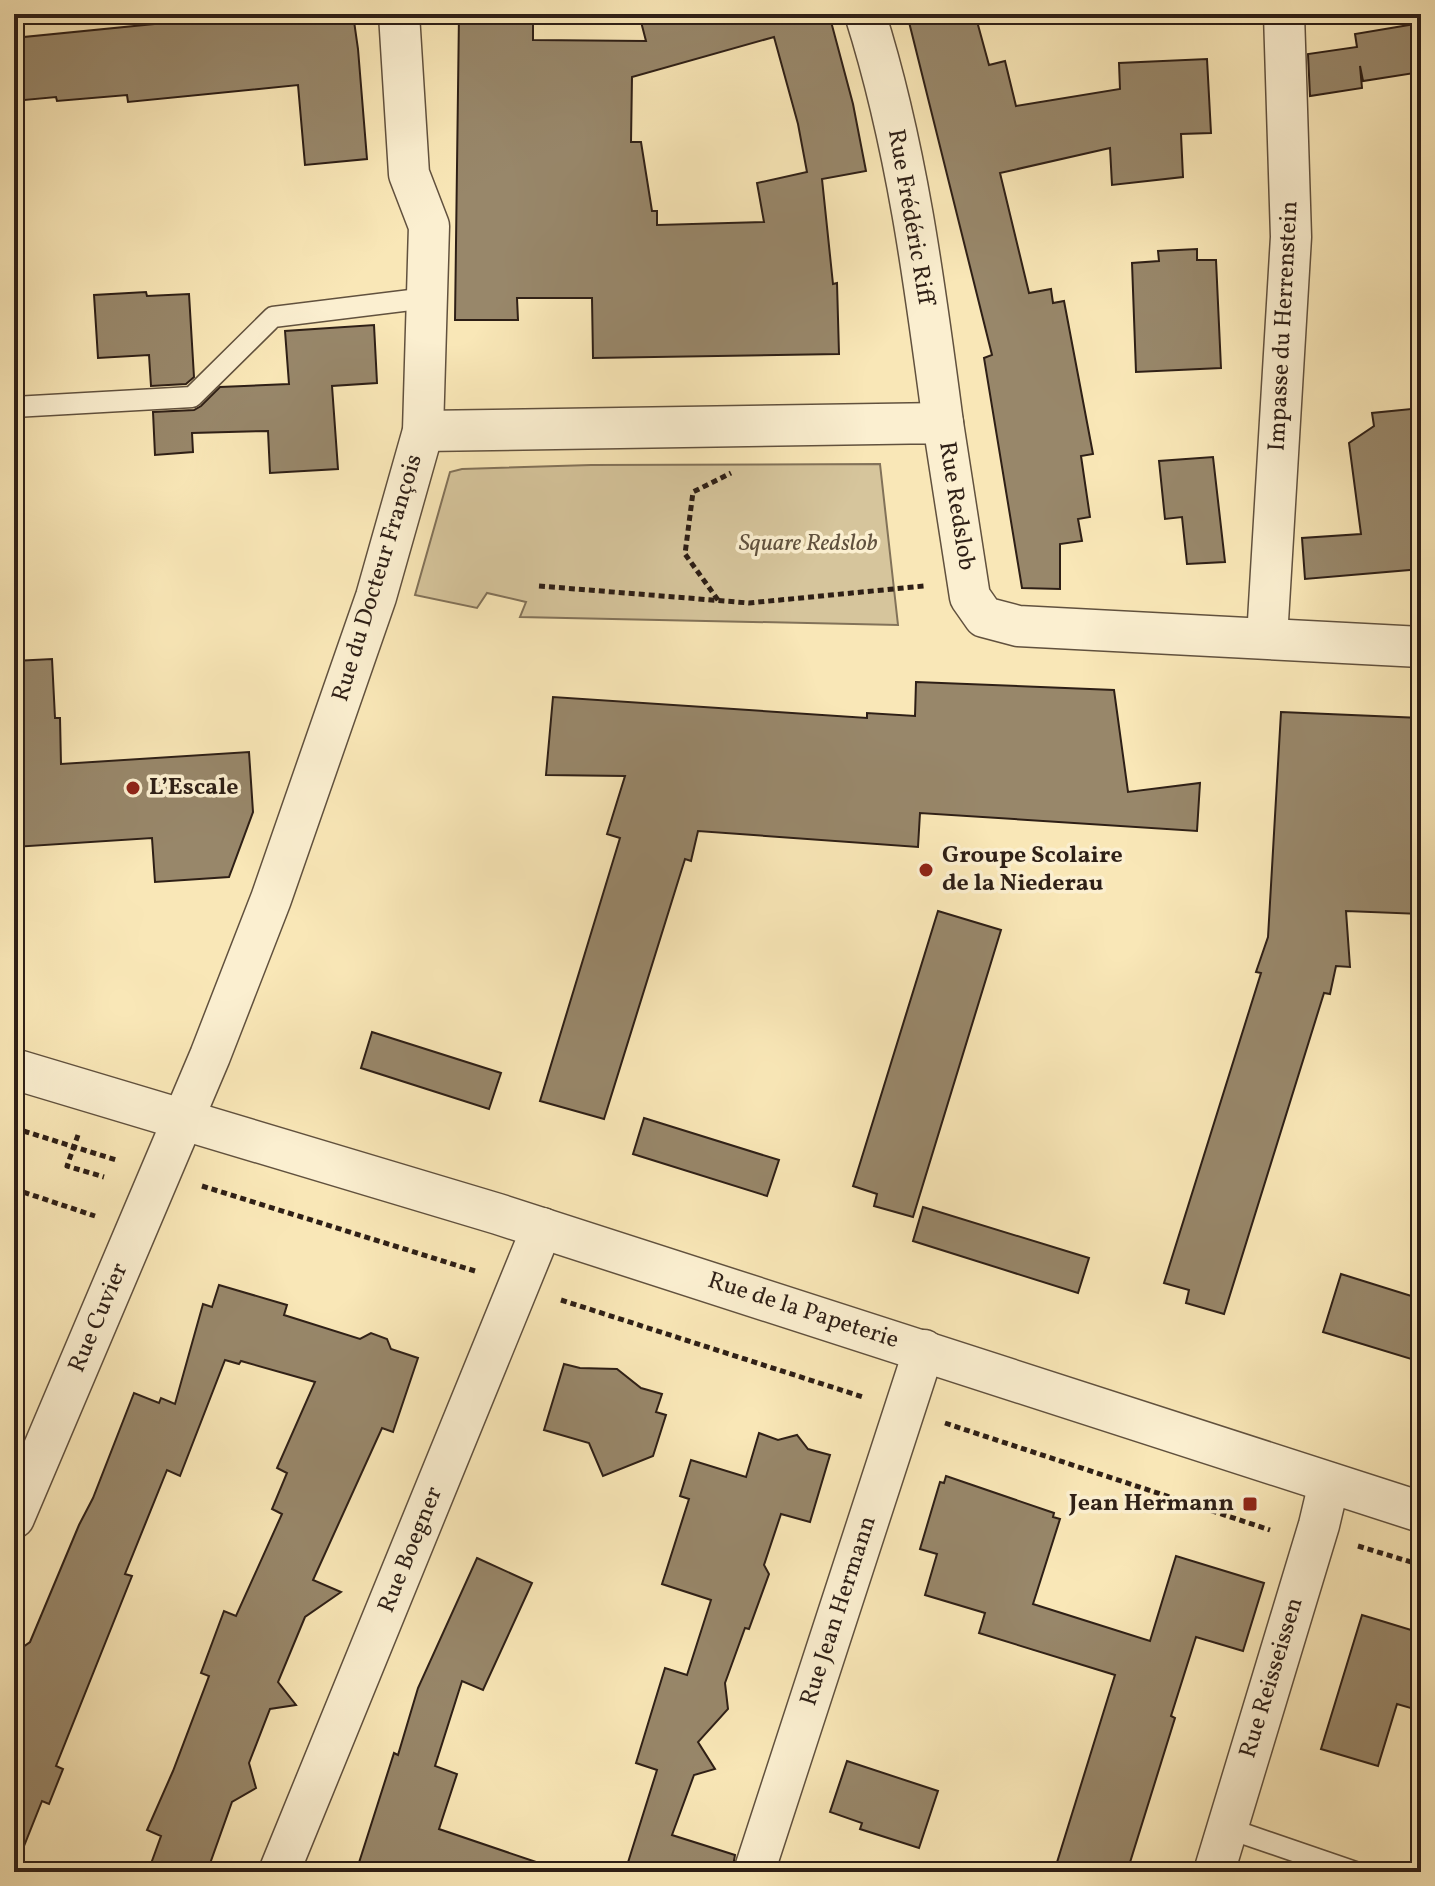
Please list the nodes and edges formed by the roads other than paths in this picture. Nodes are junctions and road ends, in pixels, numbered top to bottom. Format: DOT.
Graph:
graph roads {
  1 [pos="399,14"];
  2 [pos="865,14"];
  3 [pos="1284,14"];
  4 [pos="427,298"];
  5 [pos="14,407"];
  6 [pos="943,423"];
  7 [pos="423,431"];
  8 [pos="1267,638"];
  9 [pos="1421,647"];
  10 [pos="14,1069"];
  11 [pos="183,1118"];
  12 [pos="542,1228"];
  13 [pos="924,1350"];
  14 [pos="1329,1483"];
  15 [pos="1421,1512"];
  16 [pos="14,1518"];
  17 [pos="1227,1828"];
  18 [pos="279,1872"];
  19 [pos="754,1872"];
  20 [pos="1214,1872"];
  21 [pos="1355,1872"];
  1 -- 4 [label="street, Rue du Docteur François"];
  2 -- 6 [label="street, Rue Frédéric Riff"];
  3 -- 8 [label="street, Impasse du Herrenstein"];
  4 -- 5 [label="lane"];
  4 -- 7 [label="street, Rue du Docteur François"];
  6 -- 7 [label="street, Rue Redslob"];
  6 -- 8 [label="street, Rue Redslob"];
  7 -- 11 [label="street, Rue du Docteur François"];
  8 -- 9 [label="street, Rue Redslob"];
  10 -- 11 [label="street, Rue de la Papeterie"];
  11 -- 12 [label="street, Rue de la Papeterie"];
  11 -- 16 [label="street, Rue Cuvier"];
  12 -- 13 [label="street, Rue de la Papeterie"];
  12 -- 18 [label="street, Rue Boegner"];
  13 -- 14 [label="street, Rue de la Papeterie"];
  13 -- 19 [label="street, Rue Jean Hermann"];
  14 -- 15 [label="street, Rue de la Papeterie"];
  14 -- 17 [label="street, Rue Reisseissen"];
  17 -- 20 [label="street, Rue Reisseissen"];
  17 -- 21 [label="lane"];
}
